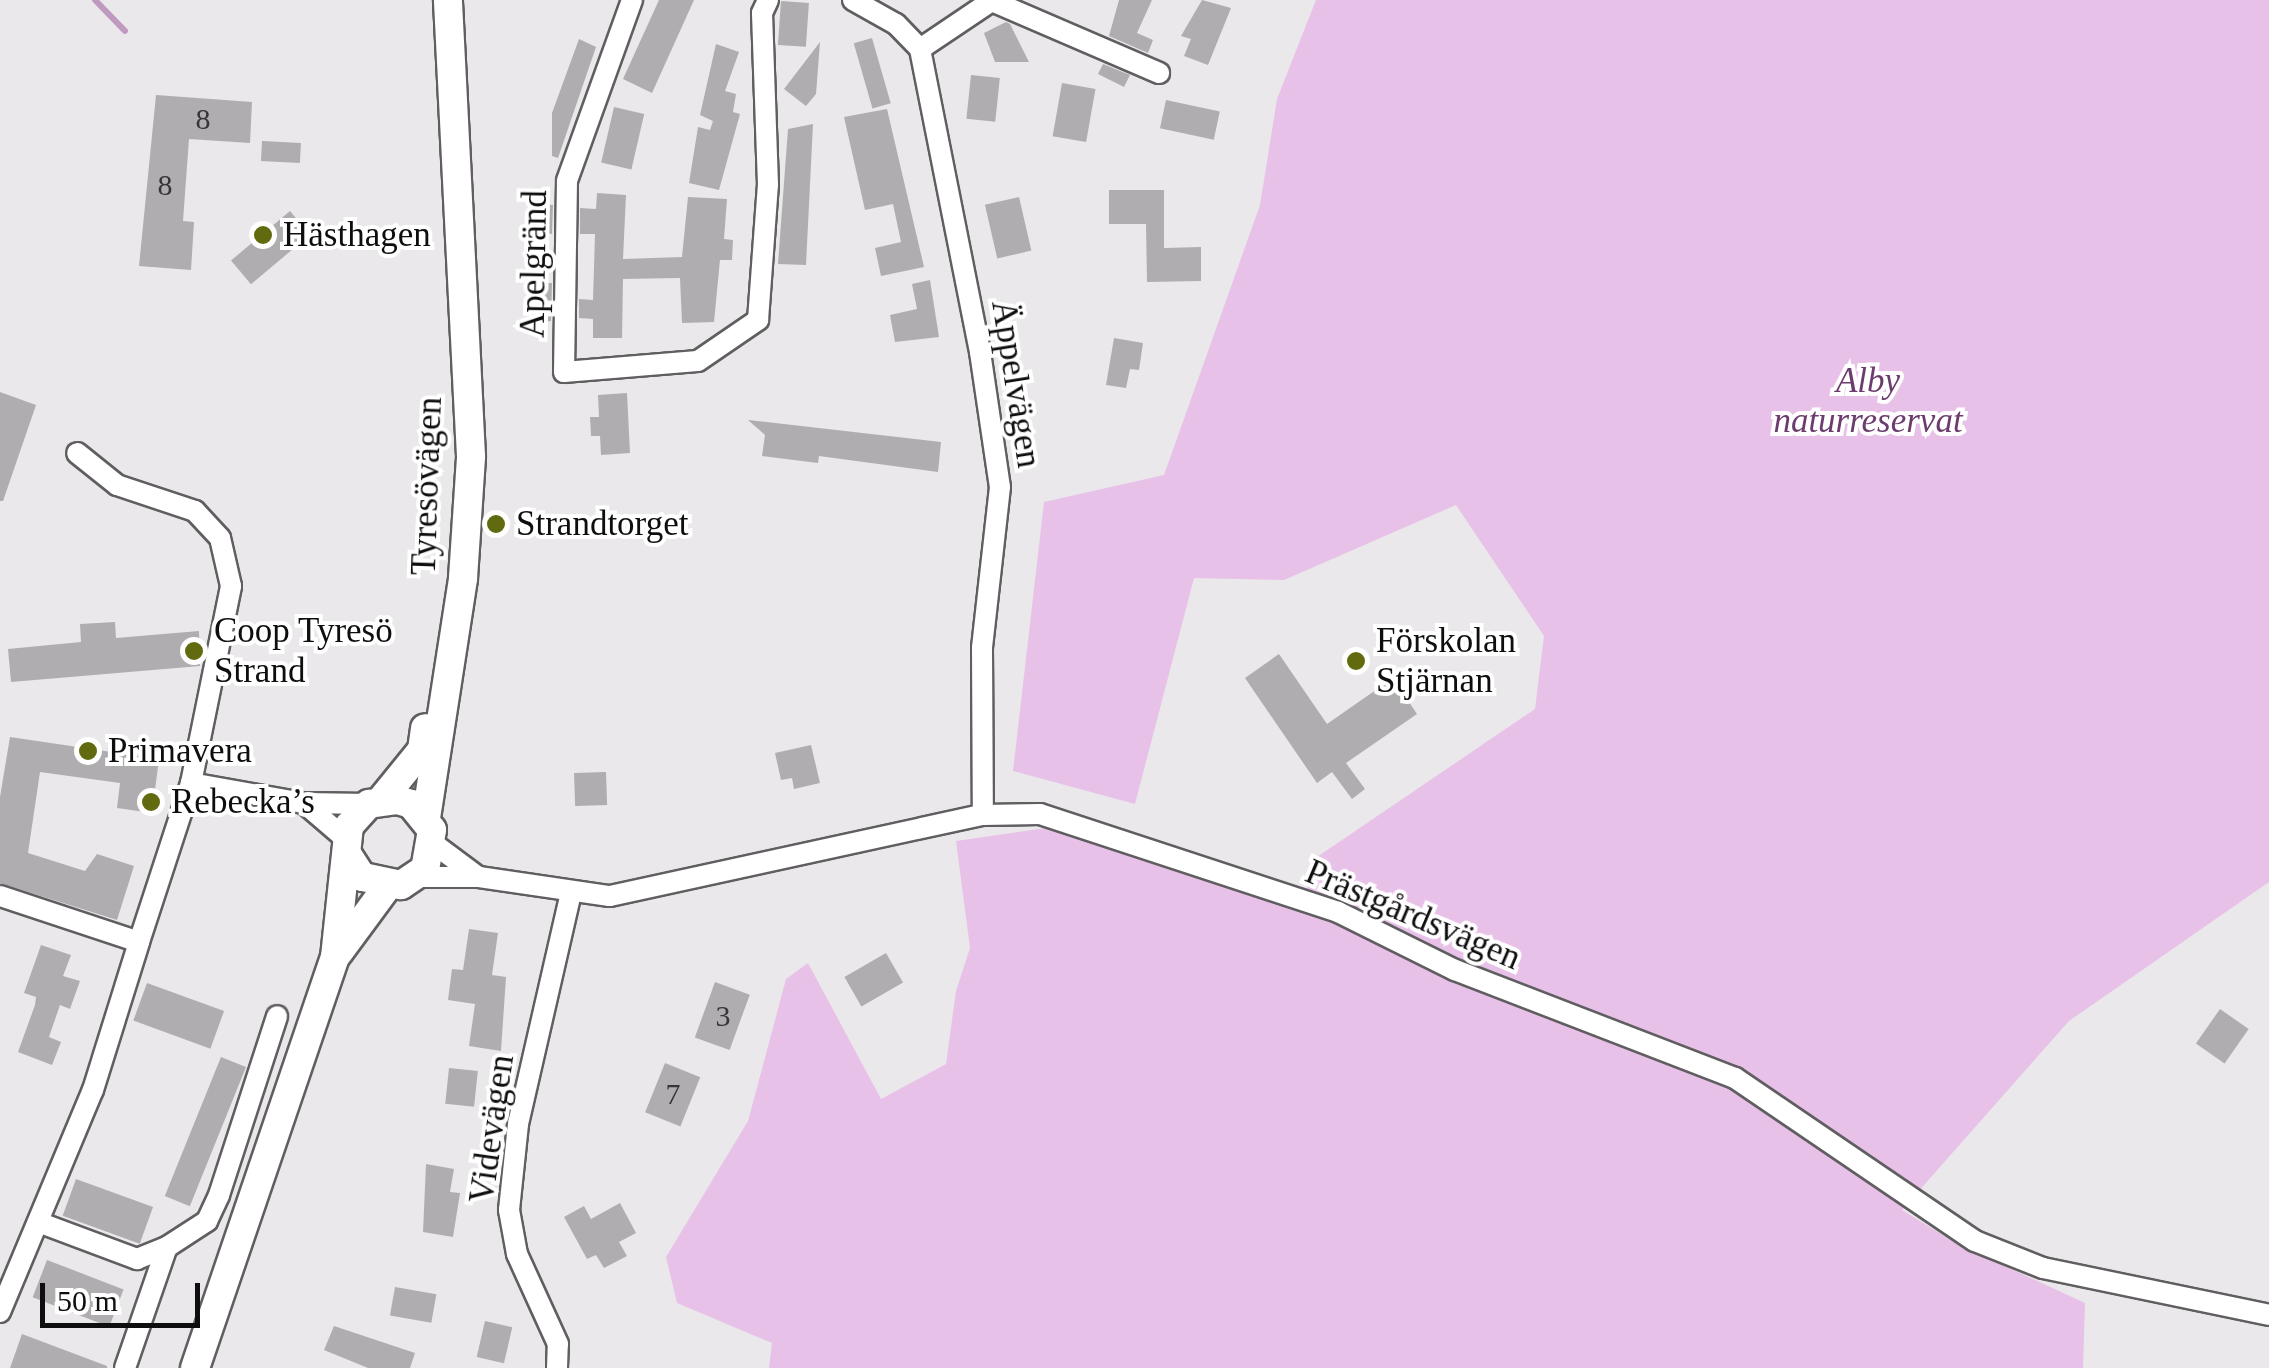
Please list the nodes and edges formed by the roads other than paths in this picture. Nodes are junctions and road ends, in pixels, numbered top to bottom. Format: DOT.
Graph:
graph roads {
  1 [pos="448,0"];
  2 [pos="632,0"];
  3 [pos="768,0"];
  4 [pos="854,0"];
  5 [pos="993,1"];
  6 [pos="920,49"];
  7 [pos="1159,73"];
  8 [pos="467,334"];
  9 [pos="77,453"];
  10 [pos="191,783"];
  11 [pos="376,802"];
  12 [pos="303,803"];
  13 [pos="983,816"];
  14 [pos="430,831"];
  15 [pos="347,846"];
  16 [pos="417,877"];
  17 [pos="478,877"];
  18 [pos="386,886"];
  19 [pos="571,893"];
  20 [pos="0,896"];
  21 [pos="139,942"];
  22 [pos="335,957"];
  23 [pos="277,1016"];
  24 [pos="38,1222"];
  25 [pos="167,1247"];
  26 [pos="0,1312"];
  27 [pos="2269,1315"];
  28 [pos="125,1368"];
  29 [pos="195,1368"];
  30 [pos="557,1368"];
  1 -- 8 [label="main road, Tyresövägen"];
  2 -- 3 [label="street, Apelgränd"];
  4 -- 6 [label="street"];
  5 -- 6 [label="street"];
  5 -- 7 [label="street"];
  6 -- 13 [label="street, Äppelvägen"];
  8 -- 11 [label="main road, Tyresövägen"];
  8 -- 14 [label="main road, Tyresövägen"];
  9 -- 10 [label="street"];
  10 -- 12 [label="street"];
  10 -- 21 [label="street"];
  11 -- 12 [label="street"];
  11 -- 14 [label="main road"];
  11 -- 15 [label="main road, Tyresövägen"];
  12 -- 15 [label="street"];
  13 -- 19 [label="street, Prästgårdsvägen"];
  13 -- 27 [label="street, Prästgårdsvägen"];
  14 -- 16 [label="main road, Tyresövägen"];
  14 -- 17 [label="street, Prästgårdsvägen"];
  15 -- 18 [label="main road"];
  15 -- 22 [label="main road, Tyresövägen"];
  16 -- 17 [label="street, Prästgårdsvägen"];
  16 -- 18 [label="main road"];
  17 -- 19 [label="street, Prästgårdsvägen"];
  18 -- 22 [label="main road, Tyresövägen"];
  19 -- 30 [label="street, Videvägen"];
  20 -- 21 [label="street"];
  21 -- 24 [label="street"];
  22 -- 29 [label="main road, Tyresövägen"];
  23 -- 25 [label="street"];
  24 -- 25 [label="street"];
  24 -- 26 [label="street"];
  25 -- 28 [label="street"];
}
